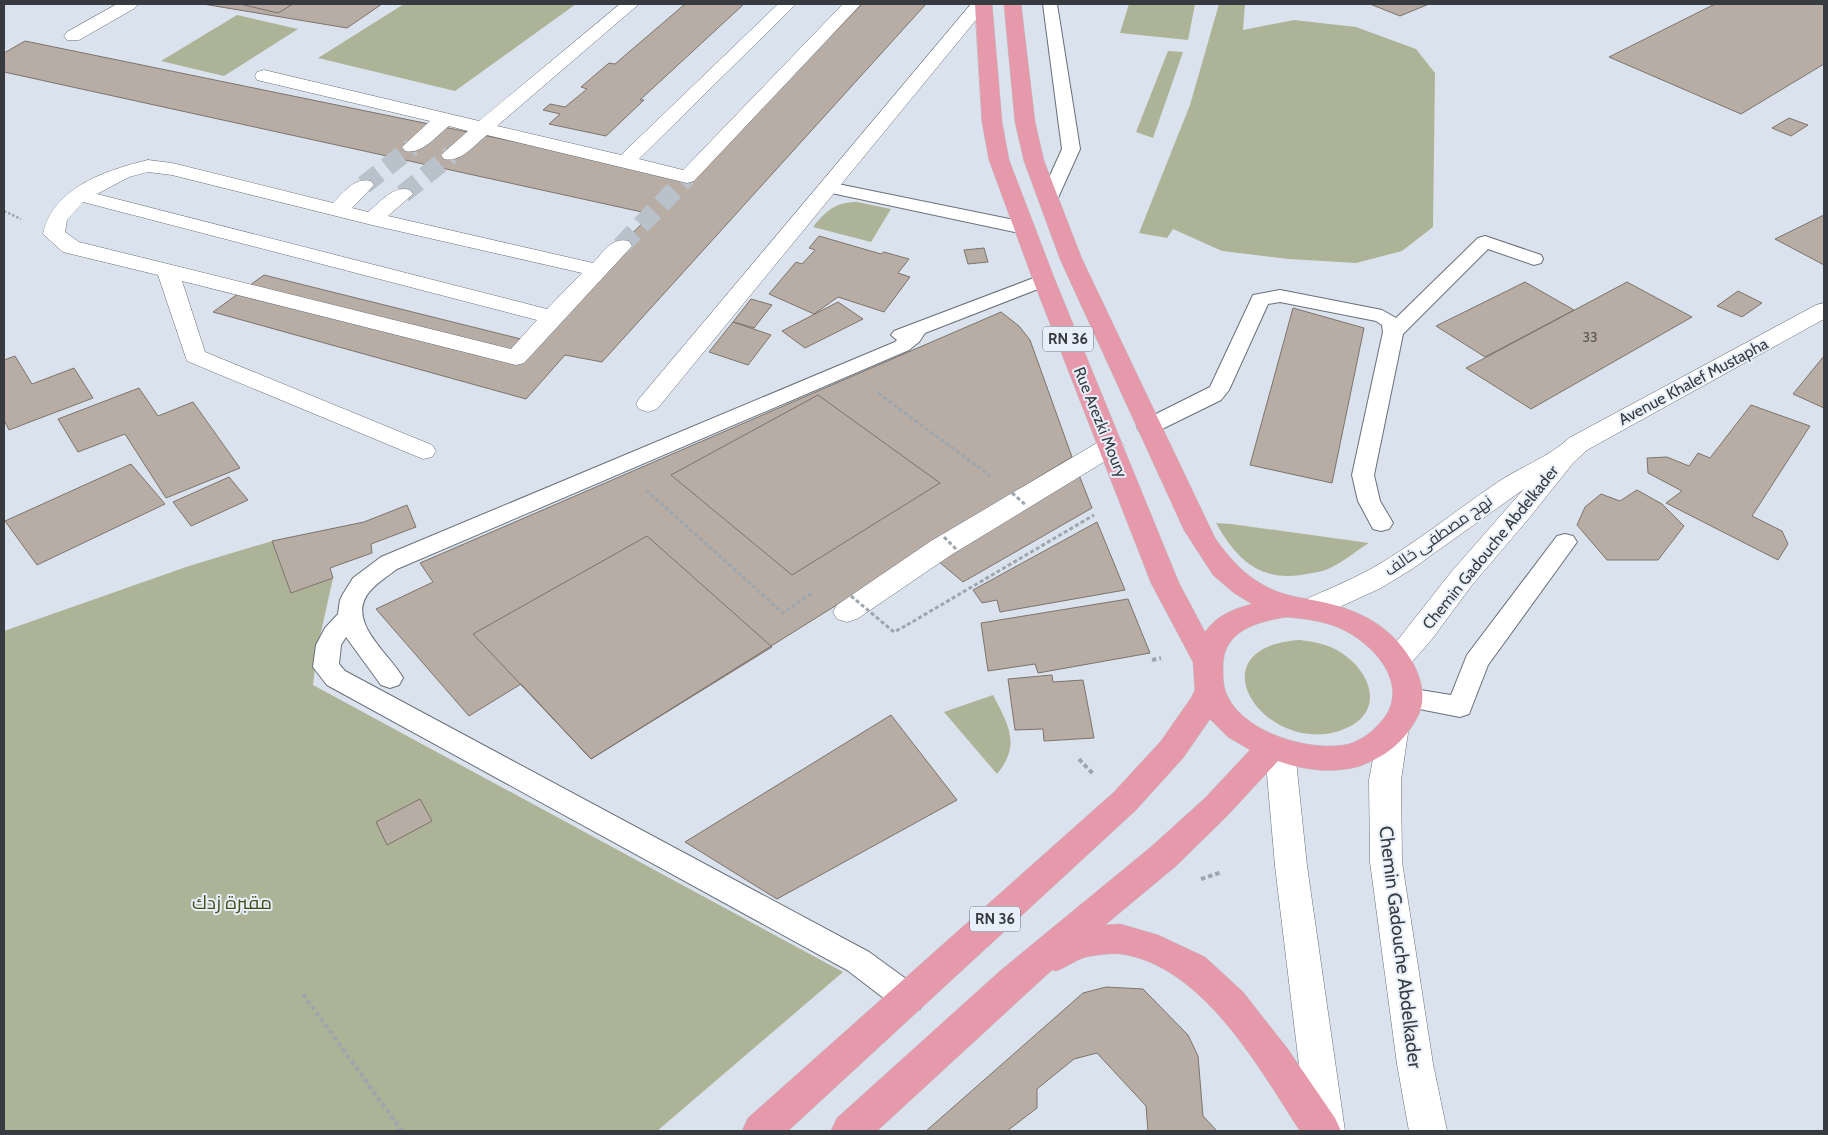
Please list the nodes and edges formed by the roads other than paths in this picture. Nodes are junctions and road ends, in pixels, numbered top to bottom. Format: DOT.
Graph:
graph roads {
  1 [pos="129,4"];
  2 [pos="630,4"];
  3 [pos="788,4"];
  4 [pos="852,4"];
  5 [pos="982,4"];
  6 [pos="1012,4"];
  7 [pos="1050,4"];
  8 [pos="73,36"];
  9 [pos="264,76"];
  10 [pos="445,119"];
  11 [pos="482,128"];
  12 [pos="412,147"];
  13 [pos="451,155"];
  14 [pos="624,162"];
  15 [pos="364,185"];
  16 [pos="828,187"];
  17 [pos="403,194"];
  18 [pos="78,195"];
  19 [pos="1048,200"];
  20 [pos="337,210"];
  21 [pos="372,219"];
  22 [pos="1024,228"];
  23 [pos="621,246"];
  24 [pos="1534,259"];
  25 [pos="596,270"];
  26 [pos="168,272"];
  27 [pos="1044,280"];
  28 [pos="1824,310"];
  29 [pos="552,317"];
  30 [pos="916,330"];
  31 [pos="1393,332"];
  32 [pos="819,366"];
  33 [pos="648,404"];
  34 [pos="1148,427"];
  35 [pos="1110,446"];
  36 [pos="423,451"];
  37 [pos="1564,457"];
  38 [pos="1381,523"];
  39 [pos="1565,542"];
  40 [pos="849,604"];
  41 [pos="1298,608"];
  42 [pos="349,618"];
  43 [pos="1206,658"];
  44 [pos="1397,660"];
  45 [pos="390,678"];
  46 [pos="1210,691"];
  47 [pos="1408,698"];
  48 [pos="1393,733"];
  49 [pos="1276,750"];
  50 [pos="1012,982"];
  51 [pos="909,999"];
  52 [pos="761,1131"];
  53 [pos="850,1131"];
  54 [pos="1322,1131"];
  55 [pos="1326,1131"];
  56 [pos="1428,1131"];
  1 -- 8 [label="street"];
  2 -- 11 [label="street"];
  3 -- 14 [label="street"];
  4 -- 14 [label="street"];
  5 -- 16 [label="street"];
  5 -- 22 [label="main road, Rue Arezki Moury / RN 36"];
  6 -- 19 [label="main road, RN 36"];
  7 -- 19 [label="lane"];
  9 -- 10 [label="street"];
  10 -- 11 [label="street"];
  10 -- 12 [label="street"];
  11 -- 13 [label="street"];
  11 -- 14 [label="street"];
  15 -- 20 [label="street"];
  16 -- 22 [label="lane"];
  16 -- 33 [label="street"];
  17 -- 21 [label="street"];
  18 -- 20 [label="street"];
  18 -- 26 [label="street"];
  18 -- 29 [label="street"];
  19 -- 34 [label="main road, RN 36"];
  20 -- 21 [label="street"];
  21 -- 25 [label="street"];
  22 -- 27 [label="main road, Rue Arezki Moury / RN 36"];
  23 -- 25 [label="street"];
  24 -- 31 [label="lane"];
  25 -- 29 [label="street"];
  26 -- 29 [label="street"];
  26 -- 36 [label="street"];
  27 -- 30 [label="lane"];
  27 -- 35 [label="main road, Rue Arezki Moury / RN 36"];
  28 -- 37 [label="street, Avenue Khalef Mustapha"];
  30 -- 32 [label="lane"];
  30 -- 42 [label="lane"];
  31 -- 34 [label="lane"];
  31 -- 38 [label="lane"];
  34 -- 41 [label="main road, RN 36"];
  35 -- 40 [label="street"];
  35 -- 43 [label="main road, Rue Arezki Moury / RN 36"];
  37 -- 41 [label="street, نهج مصطفى خالف"];
  37 -- 44 [label="street, Chemin Gadouche Abdelkader"];
  39 -- 47 [label="lane"];
  41 -- 43 [label="main road"];
  41 -- 44 [label="main road"];
  42 -- 45 [label="lane"];
  42 -- 51 [label="lane"];
  43 -- 46 [label="main road"];
  44 -- 47 [label="main road"];
  46 -- 49 [label="main road"];
  46 -- 51 [label="main road, RN 36"];
  47 -- 48 [label="main road"];
  48 -- 49 [label="main road"];
  48 -- 56 [label="street, Chemin Gadouche Abdelkader"];
  49 -- 50 [label="main road"];
  49 -- 55 [label="street"];
  50 -- 53 [label="main road"];
  50 -- 54 [label="main road"];
  51 -- 52 [label="main road, RN 36"];
}
